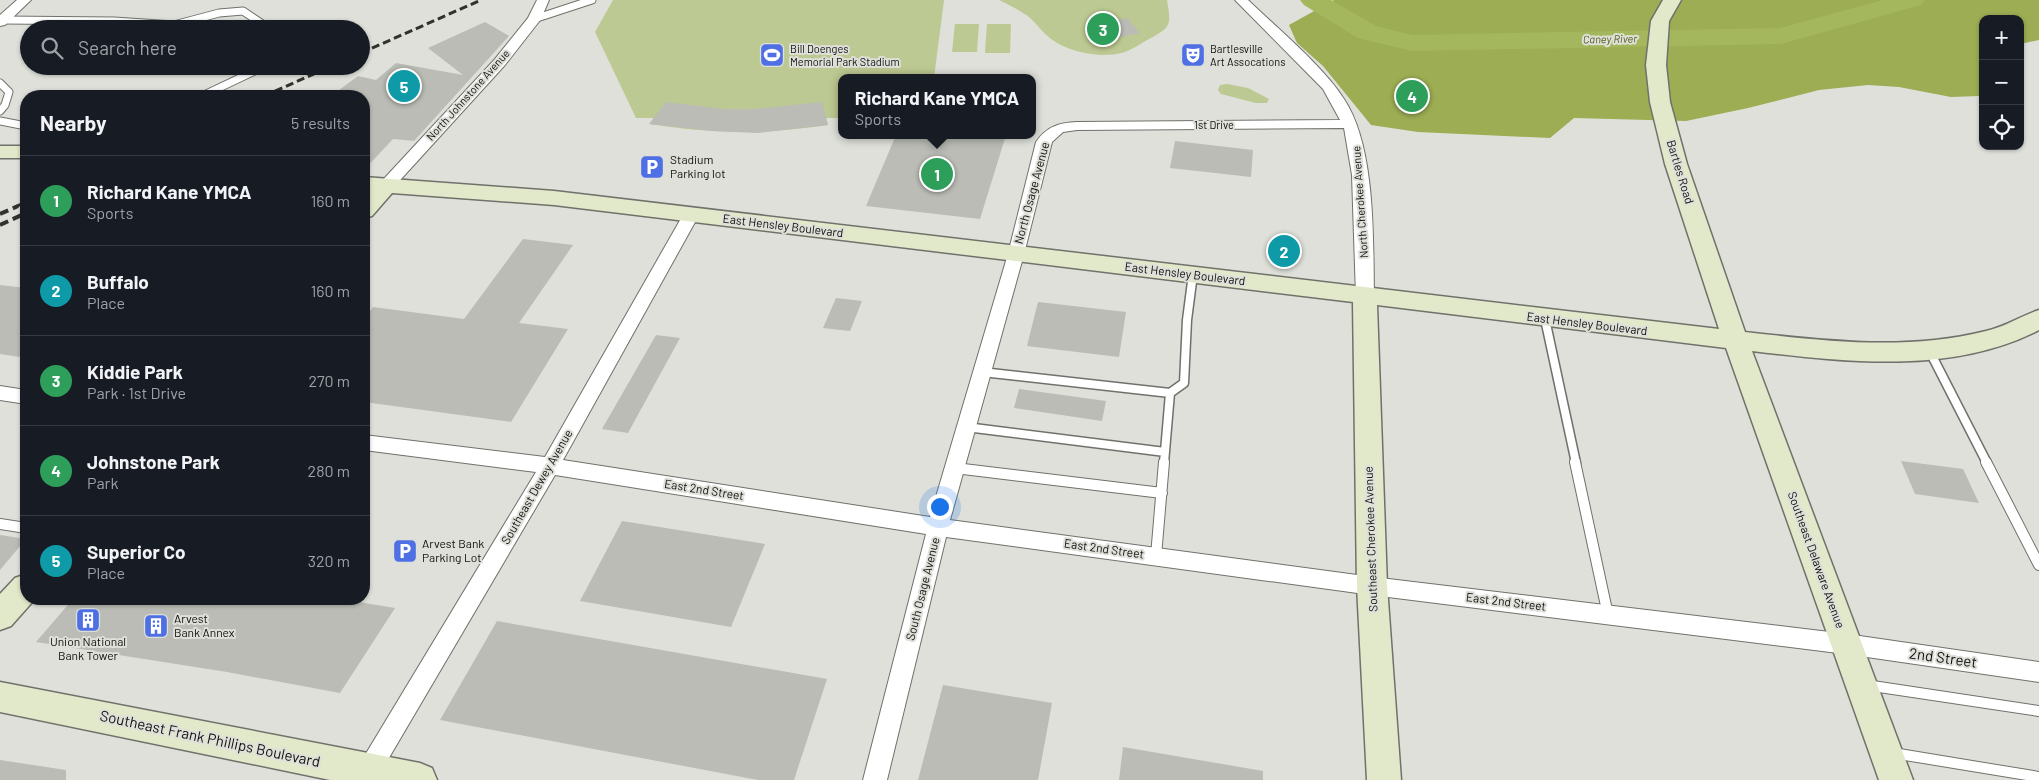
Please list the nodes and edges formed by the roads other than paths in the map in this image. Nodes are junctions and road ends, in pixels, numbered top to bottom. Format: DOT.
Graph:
graph roads {
  1 [pos="25,0"];
  2 [pos="543,0"];
  3 [pos="592,0"];
  4 [pos="1241,0"];
  5 [pos="1672,0"];
  6 [pos="534,19"];
  7 [pos="193,20"];
  8 [pos="259,20"];
  9 [pos="1,21"];
  10 [pos="20,21"];
  11 [pos="246,75"];
  12 [pos="0,83"];
  13 [pos="215,90"];
  14 [pos="0,111"];
  15 [pos="0,121"];
  16 [pos="1350,124"];
  17 [pos="20,125"];
  18 [pos="1077,126"];
  19 [pos="0,152"];
  20 [pos="20,152"];
  21 [pos="370,185"];
  22 [pos="386,186"];
  23 [pos="370,204"];
  24 [pos="691,215"];
  25 [pos="1016,254"];
  26 [pos="1193,274"];
  27 [pos="1364,297"];
  28 [pos="1545,319"];
  29 [pos="2039,319"];
  30 [pos="1736,341"];
  31 [pos="1929,350"];
  32 [pos="982,372"];
  33 [pos="1170,393"];
  34 [pos="0,394"];
  35 [pos="20,396"];
  36 [pos="966,427"];
  37 [pos="370,443"];
  38 [pos="1165,452"];
  39 [pos="550,466"];
  40 [pos="955,468"];
  41 [pos="1162,492"];
  42 [pos="0,524"];
  43 [pos="20,527"];
  44 [pos="938,527"];
  45 [pos="1156,556"];
  46 [pos="2039,565"];
  47 [pos="1372,586"];
  48 [pos="20,594"];
  49 [pos="1608,615"];
  50 [pos="0,616"];
  51 [pos="1846,644"];
  52 [pos="2039,672"];
  53 [pos="1861,684"];
  54 [pos="0,697"];
  55 [pos="2039,710"];
  56 [pos="1885,752"];
  57 [pos="364,776"];
  58 [pos="2039,777"];
  59 [pos="420,780"];
  60 [pos="875,780"];
  61 [pos="1384,780"];
  62 [pos="1896,780"];
  1 -- 9 [label="street"];
  2 -- 6 [label="street, North Johnstone Avenue"];
  3 -- 6 [label="lane"];
  4 -- 16 [label="street, North Cherokee Avenue"];
  5 -- 30 [label="main road, Bartles Road"];
  6 -- 22 [label="street, North Johnstone Avenue"];
  7 -- 8 [label="lane"];
  9 -- 10 [label="lane"];
  11 -- 13 [label="lane"];
  12 -- 14 [label="lane"];
  15 -- 17 [label="lane"];
  16 -- 18 [label="street, 1st Drive"];
  16 -- 27 [label="street, North Cherokee Avenue"];
  18 -- 25 [label="street, North Osage Avenue"];
  19 -- 20 [label="main road"];
  21 -- 22 [label="street"];
  22 -- 23 [label="street"];
  22 -- 24 [label="main road, East Hensley Boulevard"];
  24 -- 25 [label="main road, East Hensley Boulevard"];
  24 -- 39 [label="street, Southeast Dewey Avenue"];
  25 -- 26 [label="main road, East Hensley Boulevard"];
  25 -- 32 [label="street, South Osage Avenue"];
  26 -- 27 [label="main road, East Hensley Boulevard"];
  26 -- 33 [label="lane"];
  27 -- 28 [label="main road, East Hensley Boulevard"];
  27 -- 47 [label="main road, Southeast Cherokee Avenue"];
  28 -- 30 [label="main road, East Hensley Boulevard"];
  28 -- 49 [label="lane"];
  29 -- 31 [label="main road, East Hensley Boulevard"];
  30 -- 31 [label="main road, East Hensley Boulevard"];
  30 -- 51 [label="main road, Southeast Delaware Avenue"];
  31 -- 46 [label="lane"];
  32 -- 33 [label="lane"];
  32 -- 36 [label="street, South Osage Avenue"];
  33 -- 38 [label="lane"];
  34 -- 35 [label="street"];
  36 -- 38 [label="lane"];
  36 -- 40 [label="street, South Osage Avenue"];
  37 -- 39 [label="street, East 2nd Street"];
  38 -- 41 [label="lane"];
  39 -- 44 [label="street, East 2nd Street"];
  39 -- 57 [label="street, Southeast Dewey Avenue"];
  40 -- 41 [label="lane"];
  40 -- 44 [label="street, South Osage Avenue"];
  41 -- 45 [label="lane"];
  42 -- 43 [label="lane"];
  44 -- 45 [label="street, East 2nd Street"];
  44 -- 60 [label="street, South Osage Avenue"];
  45 -- 47 [label="street, East 2nd Street"];
  47 -- 49 [label="street, East 2nd Street"];
  47 -- 61 [label="main road, Southeast Cherokee Avenue"];
  48 -- 50 [label="main road"];
  49 -- 51 [label="street, East 2nd Street"];
  51 -- 52 [label="street, 2nd Street"];
  51 -- 53 [label="main road, Southeast Delaware Avenue"];
  53 -- 55 [label="lane"];
  53 -- 56 [label="main road, Southeast Delaware Avenue"];
  54 -- 57 [label="main road, Southeast Frank Phillips Boulevard"];
  56 -- 58 [label="lane"];
  56 -- 62 [label="main road, Southeast Delaware Avenue"];
  57 -- 59 [label="main road, Southeast Frank Phillips Boulevard"];
}
